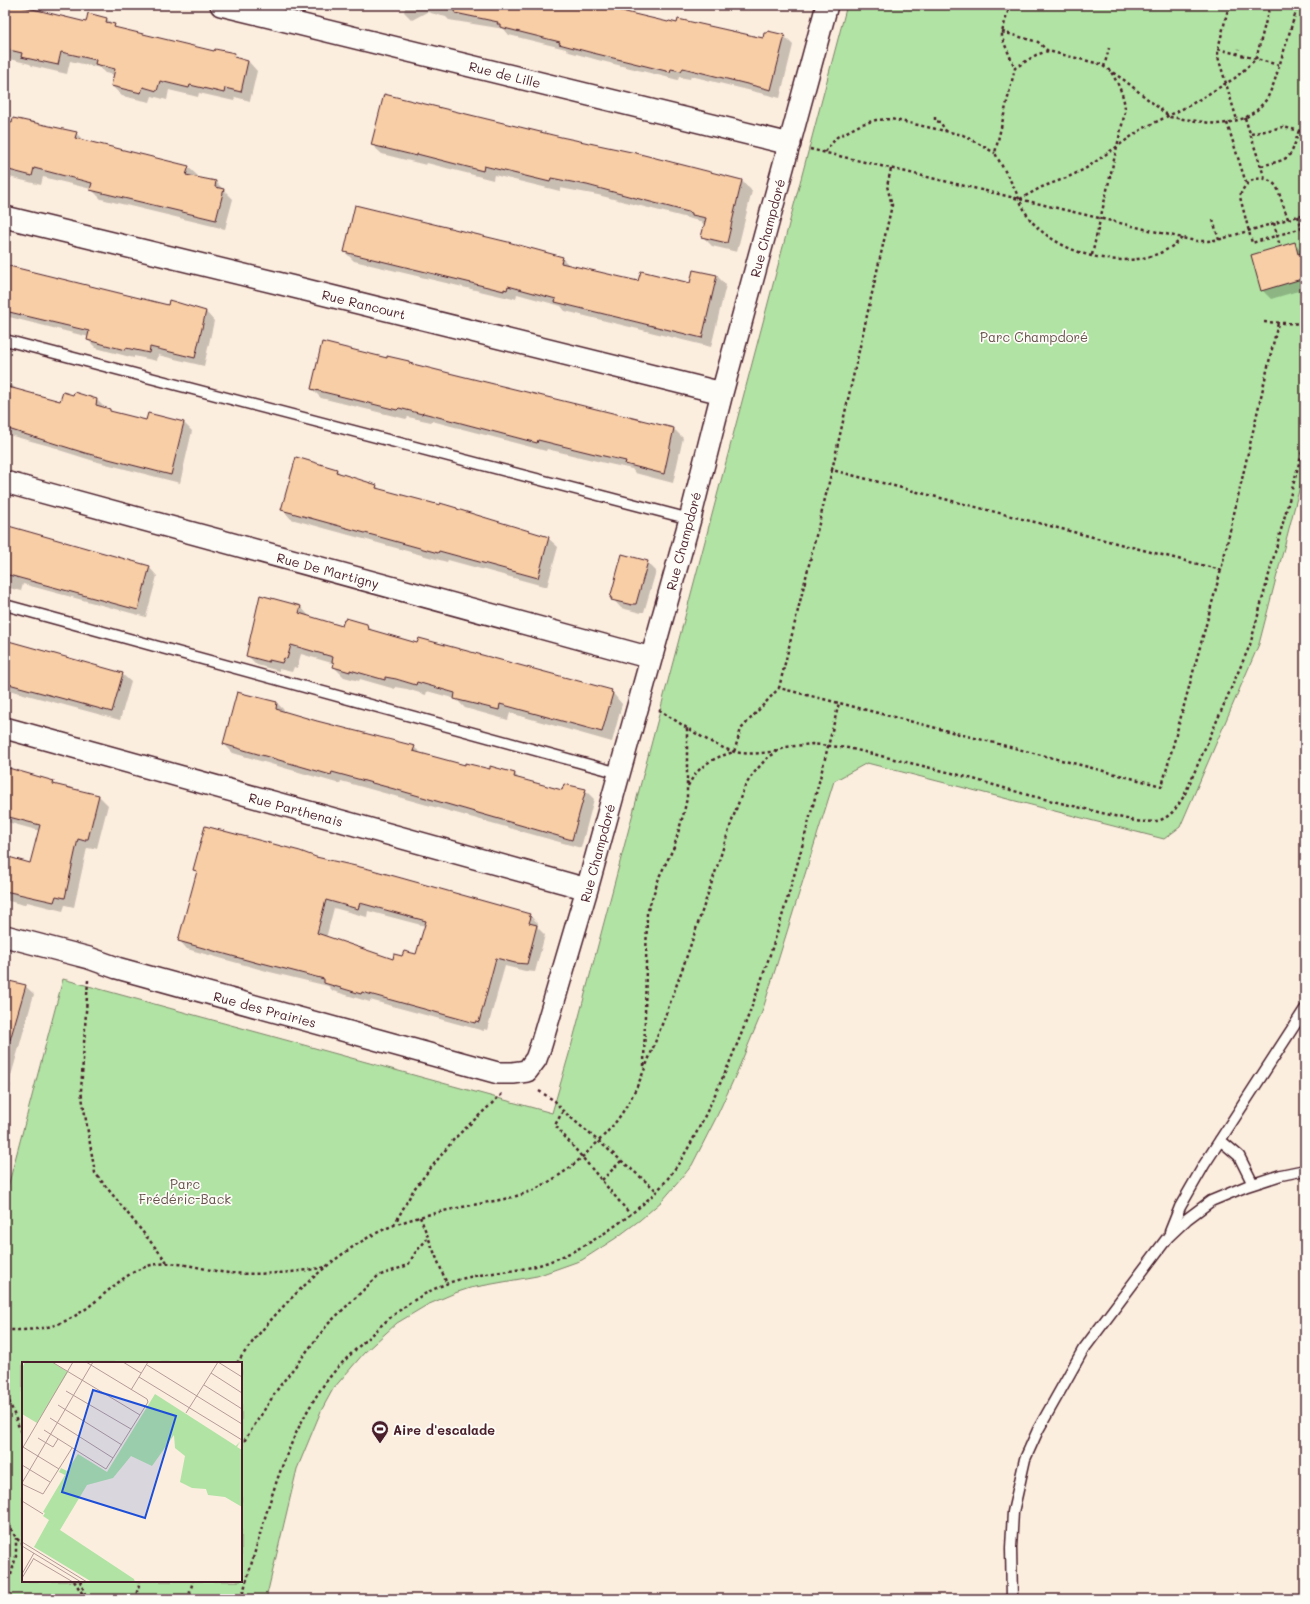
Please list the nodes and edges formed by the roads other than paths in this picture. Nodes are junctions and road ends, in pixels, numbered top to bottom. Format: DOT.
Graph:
graph roads {
  1 [pos="221,5"];
  2 [pos="827,5"];
  3 [pos="790,144"];
  4 [pos="5,217"];
  5 [pos="5,340"];
  6 [pos="722,393"];
  7 [pos="5,482"];
  8 [pos="690,519"];
  9 [pos="5,605"];
  10 [pos="651,658"];
  11 [pos="5,728"];
  12 [pos="619,772"];
  13 [pos="587,889"];
  14 [pos="5,936"];
  15 [pos="1305,1009"];
  16 [pos="527,1072"];
  17 [pos="1220,1140"];
  18 [pos="1305,1170"];
  19 [pos="1253,1184"];
  20 [pos="1168,1236"];
  21 [pos="1012,1599"];
  1 -- 3 [label="street, Rue de Lille"];
  2 -- 3 [label="street, Rue Champdoré"];
  3 -- 6 [label="street, Rue Champdoré"];
  4 -- 6 [label="street, Rue Rancourt"];
  5 -- 8 [label="lane"];
  6 -- 8 [label="street, Rue Champdoré"];
  7 -- 10 [label="street, Rue De Martigny"];
  8 -- 10 [label="street, Rue Champdoré"];
  9 -- 12 [label="lane"];
  10 -- 12 [label="street, Rue Champdoré"];
  11 -- 13 [label="street, Rue Parthenais"];
  12 -- 13 [label="street, Rue Champdoré"];
  13 -- 16 [label="street, Rue Champdoré"];
  14 -- 16 [label="street, Rue des Prairies"];
  15 -- 17 [label="lane"];
  17 -- 19 [label="lane"];
  17 -- 20 [label="lane"];
  18 -- 19 [label="lane"];
  19 -- 20 [label="lane"];
  20 -- 21 [label="lane"];
}
